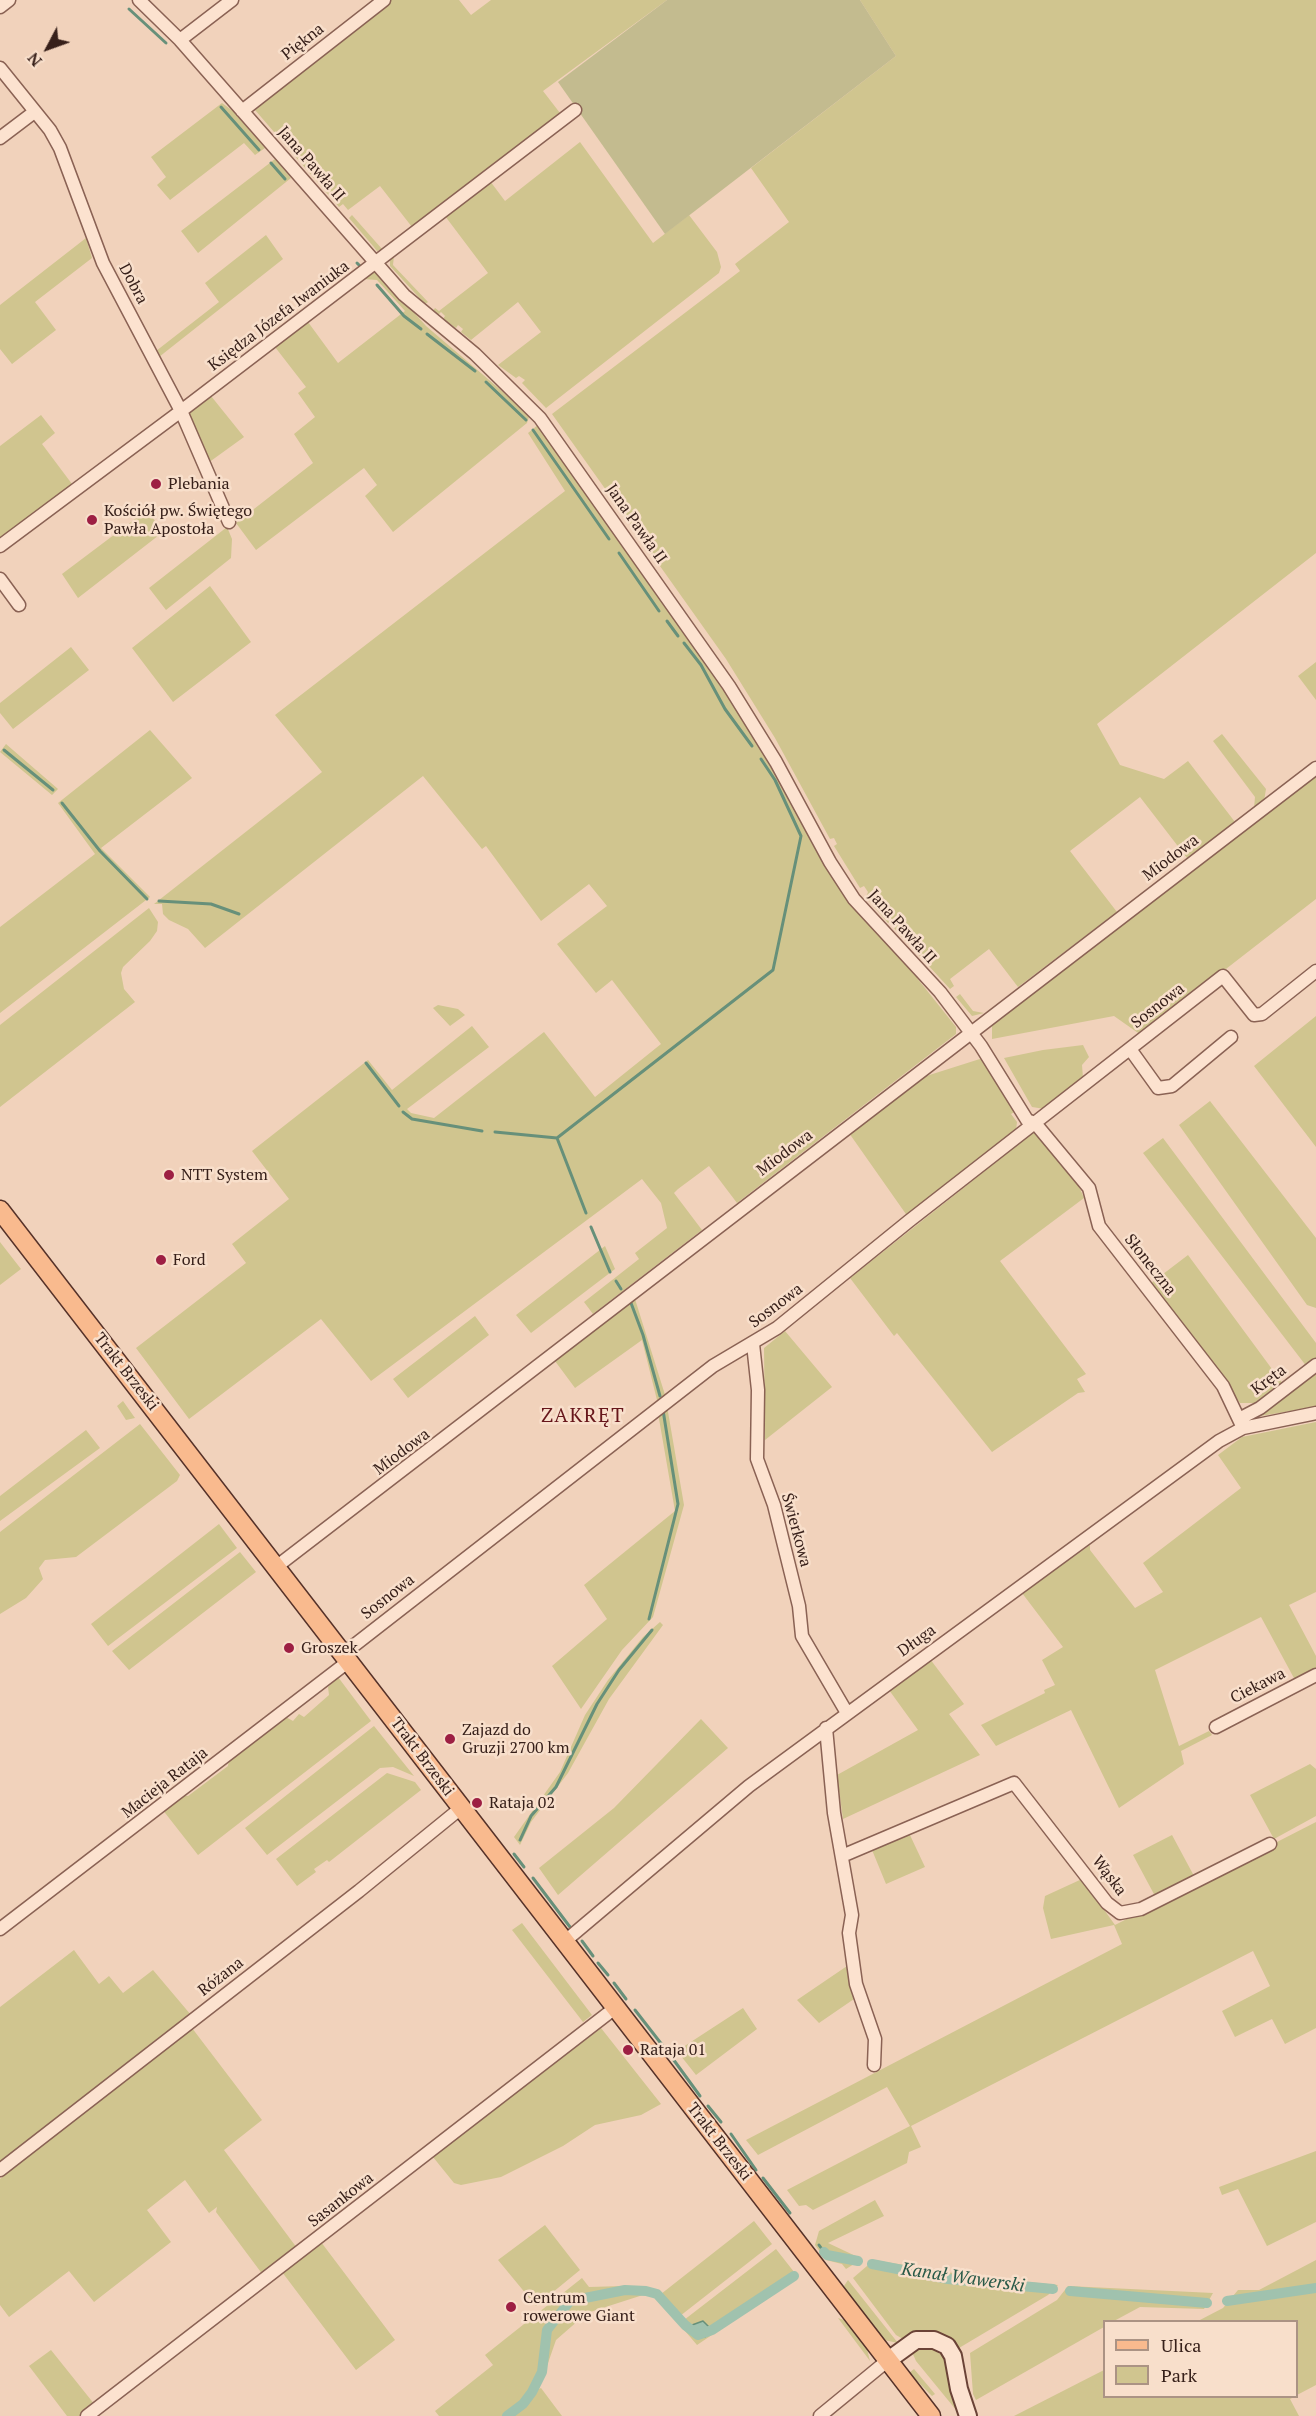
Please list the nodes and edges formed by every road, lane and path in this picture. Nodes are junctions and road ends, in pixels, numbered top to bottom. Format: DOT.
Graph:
graph roads {
  1 [pos="9,0"];
  2 [pos="140,0"];
  3 [pos="232,0"];
  4 [pos="384,0"];
  5 [pos="0,7"];
  6 [pos="180,40"];
  7 [pos="0,68"];
  8 [pos="575,110"];
  9 [pos="242,111"];
  10 [pos="33,112"];
  11 [pos="0,138"];
  12 [pos="376,263"];
  13 [pos="181,411"];
  14 [pos="229,522"];
  15 [pos="0,546"];
  16 [pos="0,579"];
  17 [pos="19,605"];
  18 [pos="1316,768"];
  19 [pos="1316,971"];
  20 [pos="970,1033"];
  21 [pos="1232,1037"];
  22 [pos="1130,1049"];
  23 [pos="1035,1123"];
  24 [pos="0,1210"];
  25 [pos="753,1344"];
  26 [pos="1316,1365"];
  27 [pos="1316,1413"];
  28 [pos="1241,1423"];
  29 [pos="276,1567"];
  30 [pos="346,1658"];
  31 [pos="1316,1675"];
  32 [pos="847,1713"];
  33 [pos="1216,1727"];
  34 [pos="826,1728"];
  35 [pos="461,1808"];
  36 [pos="1270,1844"];
  37 [pos="842,1856"];
  38 [pos="0,1929"];
  39 [pos="564,1942"];
  40 [pos="615,2008"];
  41 [pos="874,2065"];
  42 [pos="0,2170"];
  43 [pos="887,2361"];
  44 [pos="87,2416"];
  45 [pos="820,2416"];
  46 [pos="931,2416"];
  47 [pos="968,2416"];
  1 -- 5 [label="street"];
  2 -- 6 [label="street, Jana Pawła II"];
  3 -- 6 [label="street"];
  4 -- 9 [label="street, Piękna"];
  6 -- 9 [label="street, Jana Pawła II"];
  7 -- 10 [label="street, Dobra"];
  8 -- 12 [label="street, Księdza Józefa Iwaniuka"];
  9 -- 12 [label="street, Jana Pawła II"];
  10 -- 11 [label="street"];
  10 -- 13 [label="street, Dobra"];
  12 -- 13 [label="street, Księdza Józefa Iwaniuka"];
  12 -- 20 [label="street, Jana Pawła II"];
  13 -- 14 [label="street, Dobra"];
  13 -- 15 [label="street, Księdza Józefa Iwaniuka"];
  16 -- 17 [label="street"];
  18 -- 20 [label="street, Miodowa"];
  19 -- 22 [label="street, Sosnowa"];
  20 -- 23 [label="street, Jana Pawła II"];
  20 -- 29 [label="street, Miodowa"];
  21 -- 22 [label="street"];
  22 -- 23 [label="street, Sosnowa"];
  23 -- 25 [label="street, Sosnowa"];
  23 -- 28 [label="street, Słoneczna"];
  24 -- 29 [label="main road, Trakt Brzeski"];
  25 -- 30 [label="street, Sosnowa"];
  25 -- 32 [label="street, Świerkowa"];
  26 -- 28 [label="street, Kręta"];
  27 -- 28 [label="street, Długa"];
  28 -- 32 [label="street, Długa"];
  29 -- 30 [label="main road, Trakt Brzeski"];
  30 -- 35 [label="main road, Trakt Brzeski"];
  30 -- 38 [label="street, Macieja Rataja"];
  31 -- 33 [label="street, Ciekawa"];
  32 -- 34 [label="street, Długa"];
  34 -- 37 [label="street"];
  34 -- 39 [label="street, Długa"];
  35 -- 39 [label="main road, Trakt Brzeski"];
  35 -- 42 [label="street, Różana"];
  36 -- 37 [label="street, Wąska"];
  37 -- 41 [label="street"];
  39 -- 40 [label="main road, Trakt Brzeski"];
  40 -- 43 [label="main road, Trakt Brzeski"];
  40 -- 44 [label="street, Sasankowa"];
  43 -- 45 [label="street"];
  43 -- 46 [label="main road, Trakt Brzeski"];
  43 -- 47 [label="street"];
}
